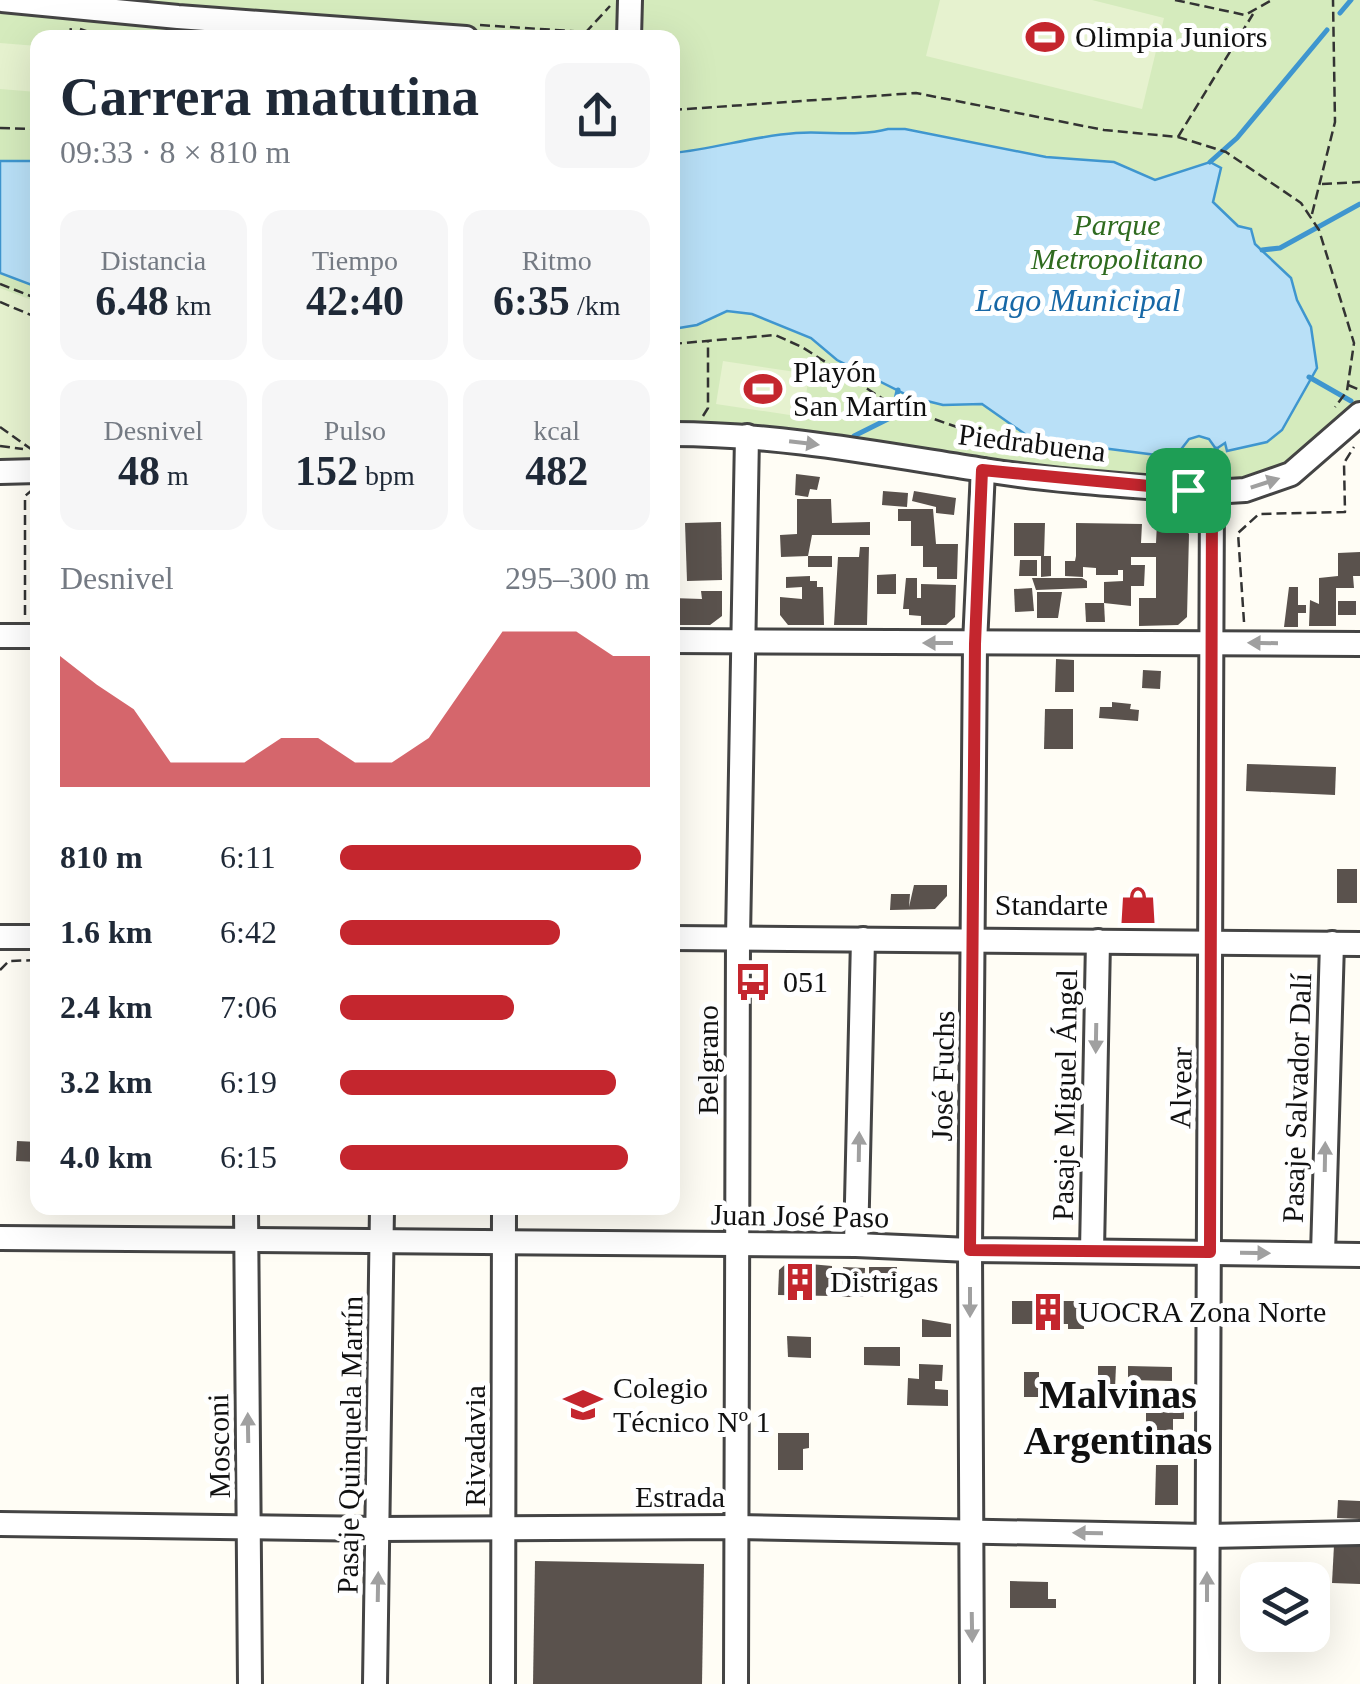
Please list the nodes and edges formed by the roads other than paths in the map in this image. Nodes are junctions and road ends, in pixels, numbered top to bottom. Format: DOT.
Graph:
graph roads {
  1 [pos="2,0"];
  2 [pos="630,0"];
  3 [pos="355,30"];
  4 [pos="630,30"];
  5 [pos="1360,414"];
  6 [pos="682,434"];
  7 [pos="747,436"];
  8 [pos="30,461"];
  9 [pos="982,470"];
  10 [pos="0,472"];
  11 [pos="1212,492"];
  12 [pos="0,636"];
  13 [pos="30,636"];
  14 [pos="680,640"];
  15 [pos="744,642"];
  16 [pos="1212,642"];
  17 [pos="975,644"];
  18 [pos="1360,644"];
  19 [pos="0,937"];
  20 [pos="30,937"];
  21 [pos="680,938"];
  22 [pos="738,938"];
  23 [pos="863,939"];
  24 [pos="975,941"];
  25 [pos="1098,941"];
  26 [pos="1212,941"];
  27 [pos="1332,943"];
  28 [pos="1360,944"];
  29 [pos="246,1215"];
  30 [pos="382,1215"];
  31 [pos="504,1215"];
  32 [pos="0,1238"];
  33 [pos="246,1239"];
  34 [pos="382,1241"];
  35 [pos="504,1244"];
  36 [pos="856,1244"];
  37 [pos="737,1245"];
  38 [pos="970,1250"];
  39 [pos="1092,1250"];
  40 [pos="1210,1252"];
  41 [pos="1323,1254"];
  42 [pos="1360,1255"];
  43 [pos="0,1524"];
  44 [pos="250,1525"];
  45 [pos="505,1527"];
  46 [pos="736,1527"];
  47 [pos="379,1529"];
  48 [pos="971,1532"];
  49 [pos="1360,1534"];
  50 [pos="1207,1536"];
  51 [pos="250,1684"];
  52 [pos="375,1684"];
  53 [pos="504,1684"];
  54 [pos="736,1684"];
  55 [pos="972,1684"];
  56 [pos="1207,1684"];
  1 -- 3 [label="street"];
  2 -- 4 [label="street"];
  11 -- 5 [label="street, Piedrabuena, one-way"];
  6 -- 7 [label="street, Piedrabuena"];
  7 -- 9 [label="street, Piedrabuena, one-way"];
  7 -- 15 [label="street, Belgrano"];
  8 -- 10 [label="street"];
  9 -- 11 [label="street, Piedrabuena"];
  9 -- 17 [label="street, José Fuchs"];
  11 -- 16 [label="street, Alvear"];
  12 -- 13 [label="street"];
  14 -- 15 [label="street"];
  17 -- 15 [label="street, one-way"];
  15 -- 22 [label="street, Belgrano"];
  16 -- 17 [label="street"];
  18 -- 16 [label="street, one-way"];
  16 -- 26 [label="street, Alvear"];
  17 -- 24 [label="street, José Fuchs"];
  19 -- 20 [label="street"];
  21 -- 22 [label="street"];
  22 -- 23 [label="street"];
  22 -- 37 [label="street, Belgrano"];
  23 -- 24 [label="street"];
  36 -- 23 [label="street, one-way"];
  24 -- 25 [label="street"];
  24 -- 38 [label="street, José Fuchs"];
  25 -- 26 [label="street"];
  25 -- 39 [label="street, Pasaje Miguel Ángel, one-way"];
  26 -- 27 [label="street"];
  26 -- 40 [label="street, Alvear"];
  27 -- 28 [label="street"];
  41 -- 27 [label="street, Pasaje Salvador Dalí, one-way"];
  29 -- 33 [label="street, Mosconi"];
  30 -- 34 [label="street, Pasaje Quinquela Martín"];
  31 -- 35 [label="street, Rivadavia"];
  32 -- 33 [label="street, Juan José Paso"];
  33 -- 34 [label="street, Juan José Paso"];
  44 -- 33 [label="street, Mosconi, one-way"];
  34 -- 35 [label="street, Juan José Paso"];
  34 -- 47 [label="street, Pasaje Quinquela Martín"];
  35 -- 37 [label="street, Juan José Paso"];
  35 -- 45 [label="street, Rivadavia"];
  36 -- 37 [label="street, Juan José Paso"];
  36 -- 38 [label="street, Juan José Paso"];
  37 -- 46 [label="street, Belgrano"];
  38 -- 39 [label="street, Juan José Paso"];
  38 -- 48 [label="street, José Fuchs, one-way"];
  39 -- 40 [label="street, Juan José Paso"];
  40 -- 41 [label="street, Juan José Paso, one-way"];
  40 -- 50 [label="street, Alvear"];
  41 -- 42 [label="street, Juan José Paso"];
  43 -- 44 [label="street, Estrada"];
  44 -- 47 [label="street, Estrada"];
  44 -- 51 [label="street, Mosconi"];
  45 -- 46 [label="street, Estrada"];
  45 -- 47 [label="street, Estrada"];
  45 -- 53 [label="street, Rivadavia"];
  46 -- 48 [label="street, Estrada"];
  46 -- 54 [label="street, Belgrano"];
  52 -- 47 [label="street, Pasaje Quinquela Martín, one-way"];
  50 -- 48 [label="street, Estrada, one-way"];
  48 -- 55 [label="street, José Fuchs, one-way"];
  49 -- 50 [label="street, Estrada"];
  56 -- 50 [label="street, Alvear, one-way"];
}
